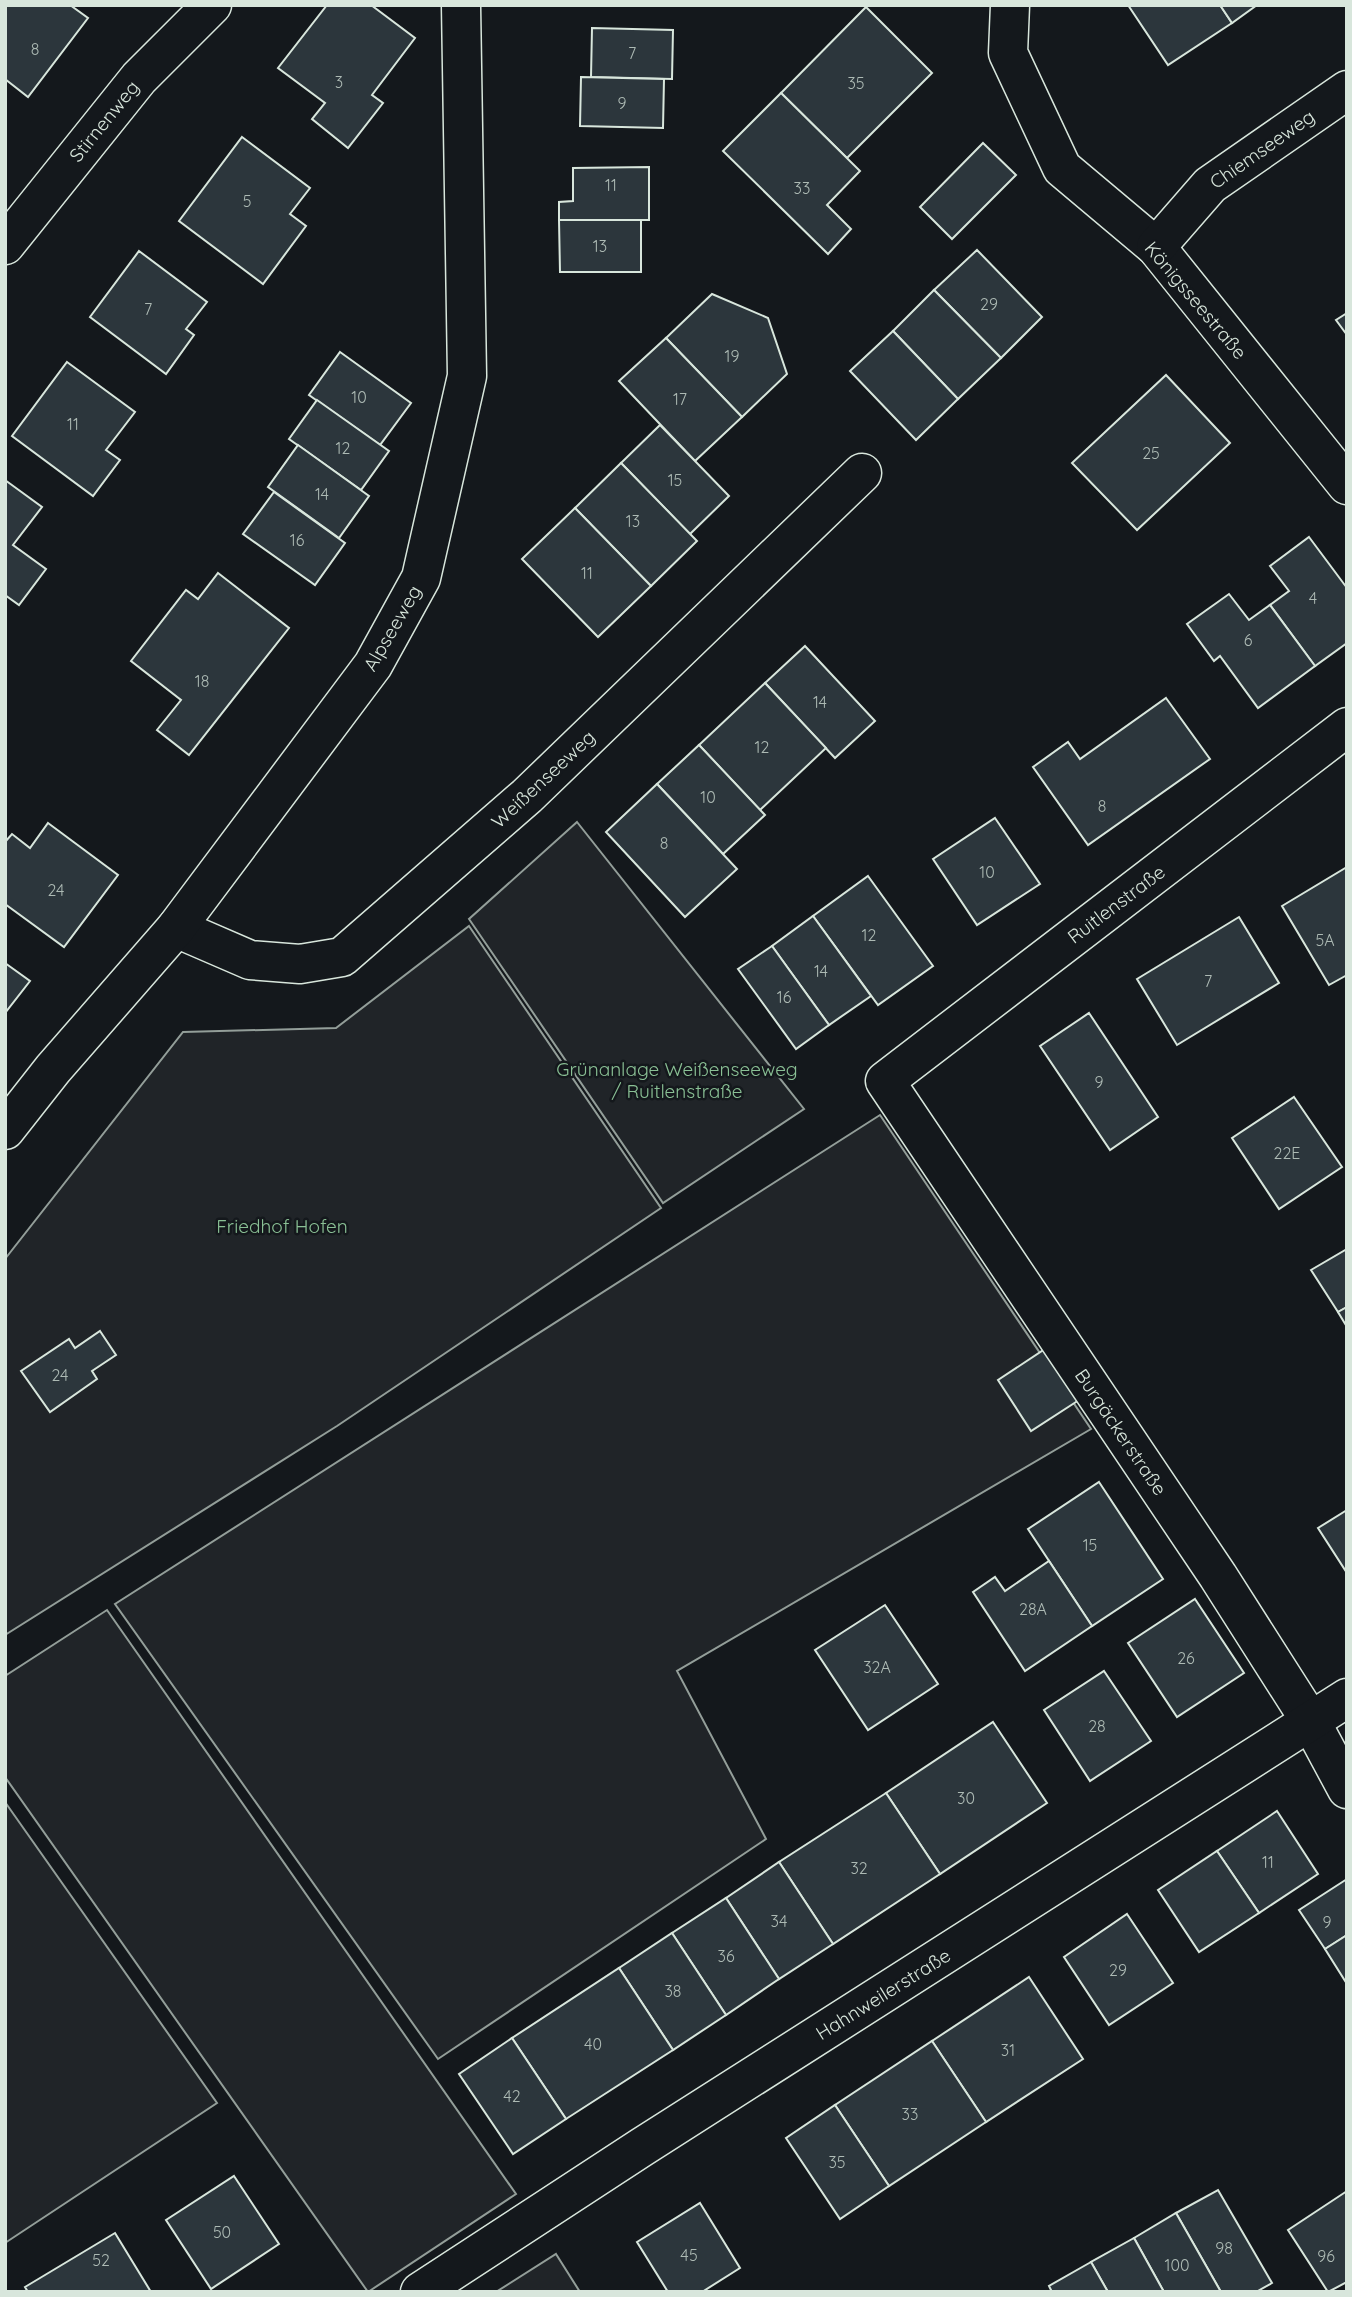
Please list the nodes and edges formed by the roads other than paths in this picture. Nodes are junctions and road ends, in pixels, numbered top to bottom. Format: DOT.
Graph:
graph roads {
  1 [pos="212,5"];
  2 [pos="461,5"];
  3 [pos="1010,5"];
  4 [pos="1347,90"];
  5 [pos="5,245"];
  6 [pos="1156,247"];
  7 [pos="862,473"];
  8 [pos="1347,485"];
  9 [pos="1347,727"];
  10 [pos="176,928"];
  11 [pos="885,1081"];
  12 [pos="5,1130"];
  13 [pos="1347,1698"];
  14 [pos="1311,1723"];
  15 [pos="1347,1789"];
  16 [pos="420,2292"];
  1 -- 5 [label="street, Stirnenweg"];
  2 -- 10 [label="street, Alpseeweg"];
  3 -- 6 [label="street, Königsseestraße"];
  4 -- 6 [label="street, Chiemseeweg"];
  6 -- 8 [label="street, Königsseestraße"];
  7 -- 10 [label="street, Weißenseeweg"];
  9 -- 11 [label="street, Ruitlenstraße"];
  10 -- 12 [label="street, Alpseeweg"];
  11 -- 14 [label="street, Burgäckerstraße"];
  13 -- 14 [label="street, Hahnweilerstraße"];
  14 -- 15 [label="street, Burgäckerstraße"];
  14 -- 16 [label="street, Hahnweilerstraße"];
}
